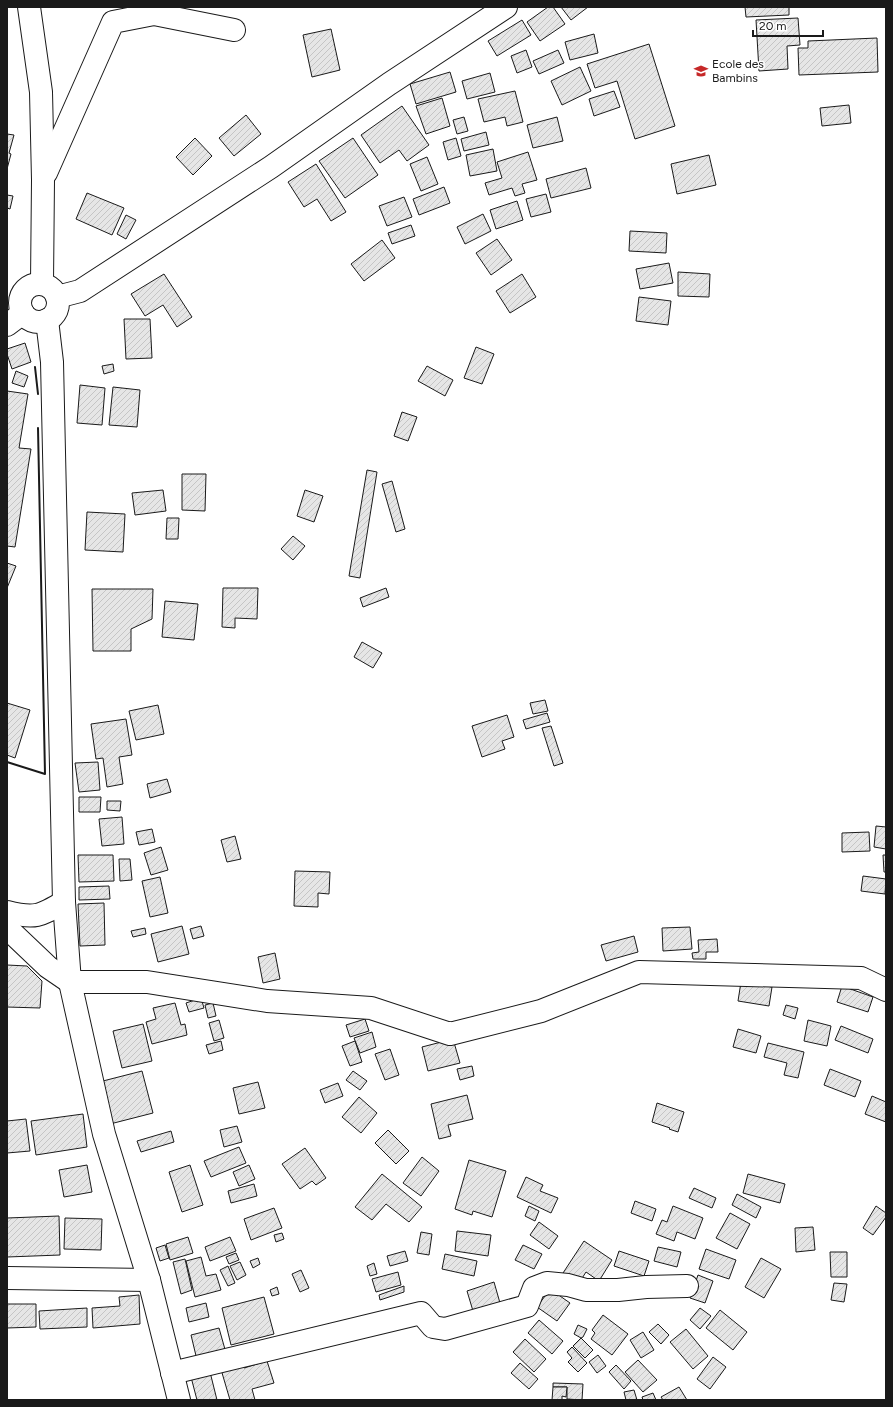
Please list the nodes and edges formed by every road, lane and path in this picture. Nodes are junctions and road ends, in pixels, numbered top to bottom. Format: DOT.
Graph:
graph roads {
  1 [pos="29,7"];
  2 [pos="506,7"];
  3 [pos="155,10"];
  4 [pos="234,30"];
  5 [pos="43,180"];
  6 [pos="49,290"];
  7 [pos="15,319"];
  8 [pos="47,320"];
  9 [pos="64,902"];
  10 [pos="7,912"];
  11 [pos="7,928"];
  12 [pos="70,982"];
  13 [pos="886,990"];
  14 [pos="7,1278"];
  15 [pos="149,1280"];
  16 [pos="687,1286"];
  17 [pos="172,1373"];
  18 [pos="179,1400"];
  1 -- 5 [label="street"];
  2 -- 6 [label="street"];
  3 -- 4 [label="street"];
  3 -- 5 [label="street"];
  5 -- 6 [label="street"];
  6 -- 7 [label="street"];
  6 -- 8 [label="street"];
  7 -- 8 [label="street"];
  8 -- 9 [label="street"];
  9 -- 10 [label="street"];
  9 -- 12 [label="street"];
  11 -- 12 [label="street"];
  12 -- 13 [label="street"];
  12 -- 15 [label="street"];
  14 -- 15 [label="street"];
  15 -- 17 [label="street"];
  16 -- 17 [label="street"];
  17 -- 18 [label="street"];
}
